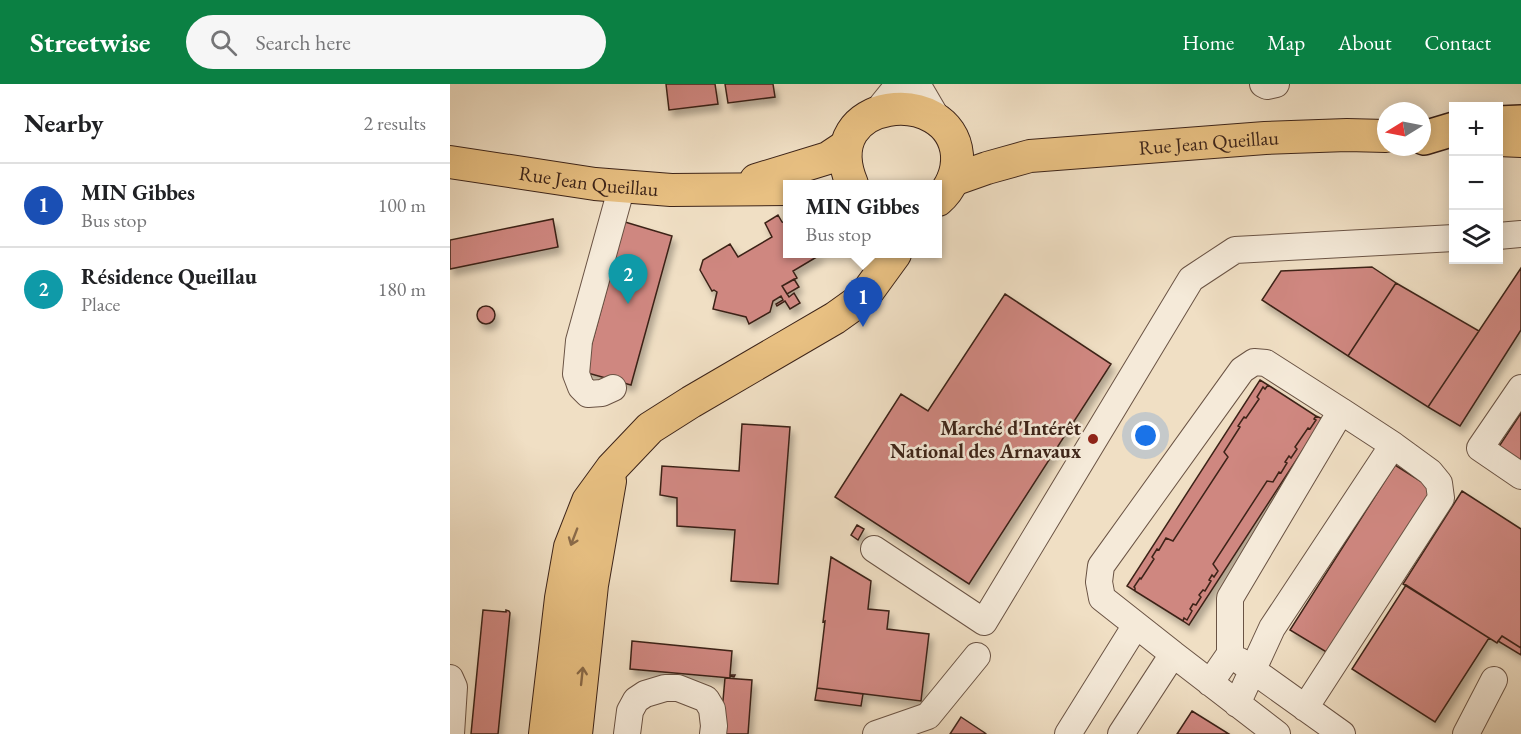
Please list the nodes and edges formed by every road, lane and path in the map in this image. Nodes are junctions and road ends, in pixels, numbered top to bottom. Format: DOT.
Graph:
graph roads {
  1 [pos="917,84"];
  2 [pos="1263,84"];
  3 [pos="1276,84"];
  4 [pos="890,95"];
  5 [pos="934,113"];
  6 [pos="1521,122"];
  7 [pos="1503,123"];
  8 [pos="1377,136"];
  9 [pos="1503,140"];
  10 [pos="1521,141"];
  11 [pos="955,142"];
  12 [pos="846,146"];
  13 [pos="1030,156"];
  14 [pos="450,162"];
  15 [pos="851,180"];
  16 [pos="622,186"];
  17 [pos="727,189"];
  18 [pos="783,189"];
  19 [pos="945,190"];
  20 [pos="1521,234"];
  21 [pos="1503,236"];
  22 [pos="1449,238"];
  23 [pos="884,262"];
  24 [pos="613,388"];
  25 [pos="1521,388"];
  26 [pos="1341,411"];
  27 [pos="1393,445"];
  28 [pos="612,468"];
  29 [pos="1521,476"];
  30 [pos="874,549"];
  31 [pos="1136,625"];
  32 [pos="1173,654"];
  33 [pos="1230,654"];
  34 [pos="977,656"];
  35 [pos="1252,671"];
  36 [pos="450,678"];
  37 [pos="1494,680"];
  38 [pos="1210,683"];
  39 [pos="1237,704"];
  40 [pos="1305,708"];
  41 [pos="1336,732"];
  42 [pos="451,734"];
  43 [pos="545,734"];
  44 [pos="576,734"];
  45 [pos="627,734"];
  46 [pos="713,734"];
  47 [pos="876,734"];
  48 [pos="1068,734"];
  49 [pos="1121,734"];
  50 [pos="1277,734"];
  51 [pos="1466,734"];
  1 -- 5 [label="lane"];
  2 -- 3 [label="lane"];
  4 -- 5 [label="main road"];
  4 -- 12 [label="main road"];
  5 -- 11 [label="main road"];
  6 -- 7 [label="highway"];
  8 -- 13 [label="main road, Rue Jean Queillau"];
  9 -- 10 [label="main road"];
  11 -- 13 [label="main road, Rue Jean Queillau"];
  11 -- 19 [label="main road"];
  12 -- 15 [label="main road"];
  12 -- 17 [label="main road, Rue Jean Queillau"];
  13 -- 19 [label="main road, Rue Jean Queillau"];
  14 -- 16 [label="main road, Rue Jean Queillau"];
  16 -- 17 [label="main road, Rue Jean Queillau"];
  16 -- 24 [label="lane"];
  17 -- 18 [label="main road, Rue Jean Queillau"];
  20 -- 21 [label="lane"];
  22 -- 30 [label="lane"];
  23 -- 28 [label="main road"];
  25 -- 29 [label="lane"];
  26 -- 27 [label="lane"];
  26 -- 31 [label="lane"];
  26 -- 33 [label="lane"];
  27 -- 35 [label="lane"];
  27 -- 40 [label="lane"];
  28 -- 43 [label="main road, one-way"];
  44 -- 28 [label="main road, one-way"];
  31 -- 32 [label="lane"];
  31 -- 48 [label="lane"];
  32 -- 38 [label="lane"];
  32 -- 49 [label="lane"];
  33 -- 35 [label="lane"];
  33 -- 38 [label="lane"];
  34 -- 47 [label="lane"];
  35 -- 39 [label="lane"];
  35 -- 40 [label="lane"];
  36 -- 42 [label="lane"];
  37 -- 51 [label="lane"];
  38 -- 39 [label="lane"];
  39 -- 50 [label="lane"];
  40 -- 41 [label="lane"];
  45 -- 46 [label="lane"];
}
